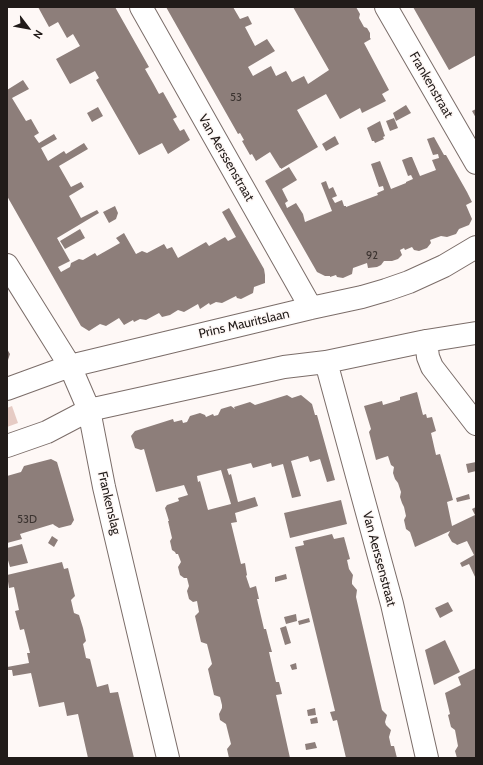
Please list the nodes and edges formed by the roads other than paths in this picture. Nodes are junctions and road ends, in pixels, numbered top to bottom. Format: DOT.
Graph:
graph roads {
  1 [pos="141,7"];
  2 [pos="386,7"];
  3 [pos="476,163"];
  4 [pos="476,247"];
  5 [pos="7,265"];
  6 [pos="311,308"];
  7 [pos="476,332"];
  8 [pos="426,341"];
  9 [pos="326,362"];
  10 [pos="70,366"];
  11 [pos="7,389"];
  12 [pos="89,410"];
  13 [pos="476,424"];
  14 [pos="7,446"];
  15 [pos="168,758"];
  16 [pos="427,758"];
  1 -- 6 [label="street, Van Aerssenstraat"];
  2 -- 3 [label="street, Frankenstraat"];
  4 -- 6 [label="street, Prins Mauritslaan"];
  5 -- 10 [label="street, Frankenslag"];
  6 -- 10 [label="street, Prins Mauritslaan"];
  7 -- 8 [label="street"];
  8 -- 9 [label="street"];
  8 -- 13 [label="street"];
  9 -- 12 [label="street"];
  9 -- 16 [label="street, Van Aerssenstraat"];
  10 -- 11 [label="street, Prins Mauritslaan"];
  10 -- 12 [label="street, Frankenslag"];
  12 -- 14 [label="street"];
  12 -- 15 [label="street, Frankenslag"];
}
